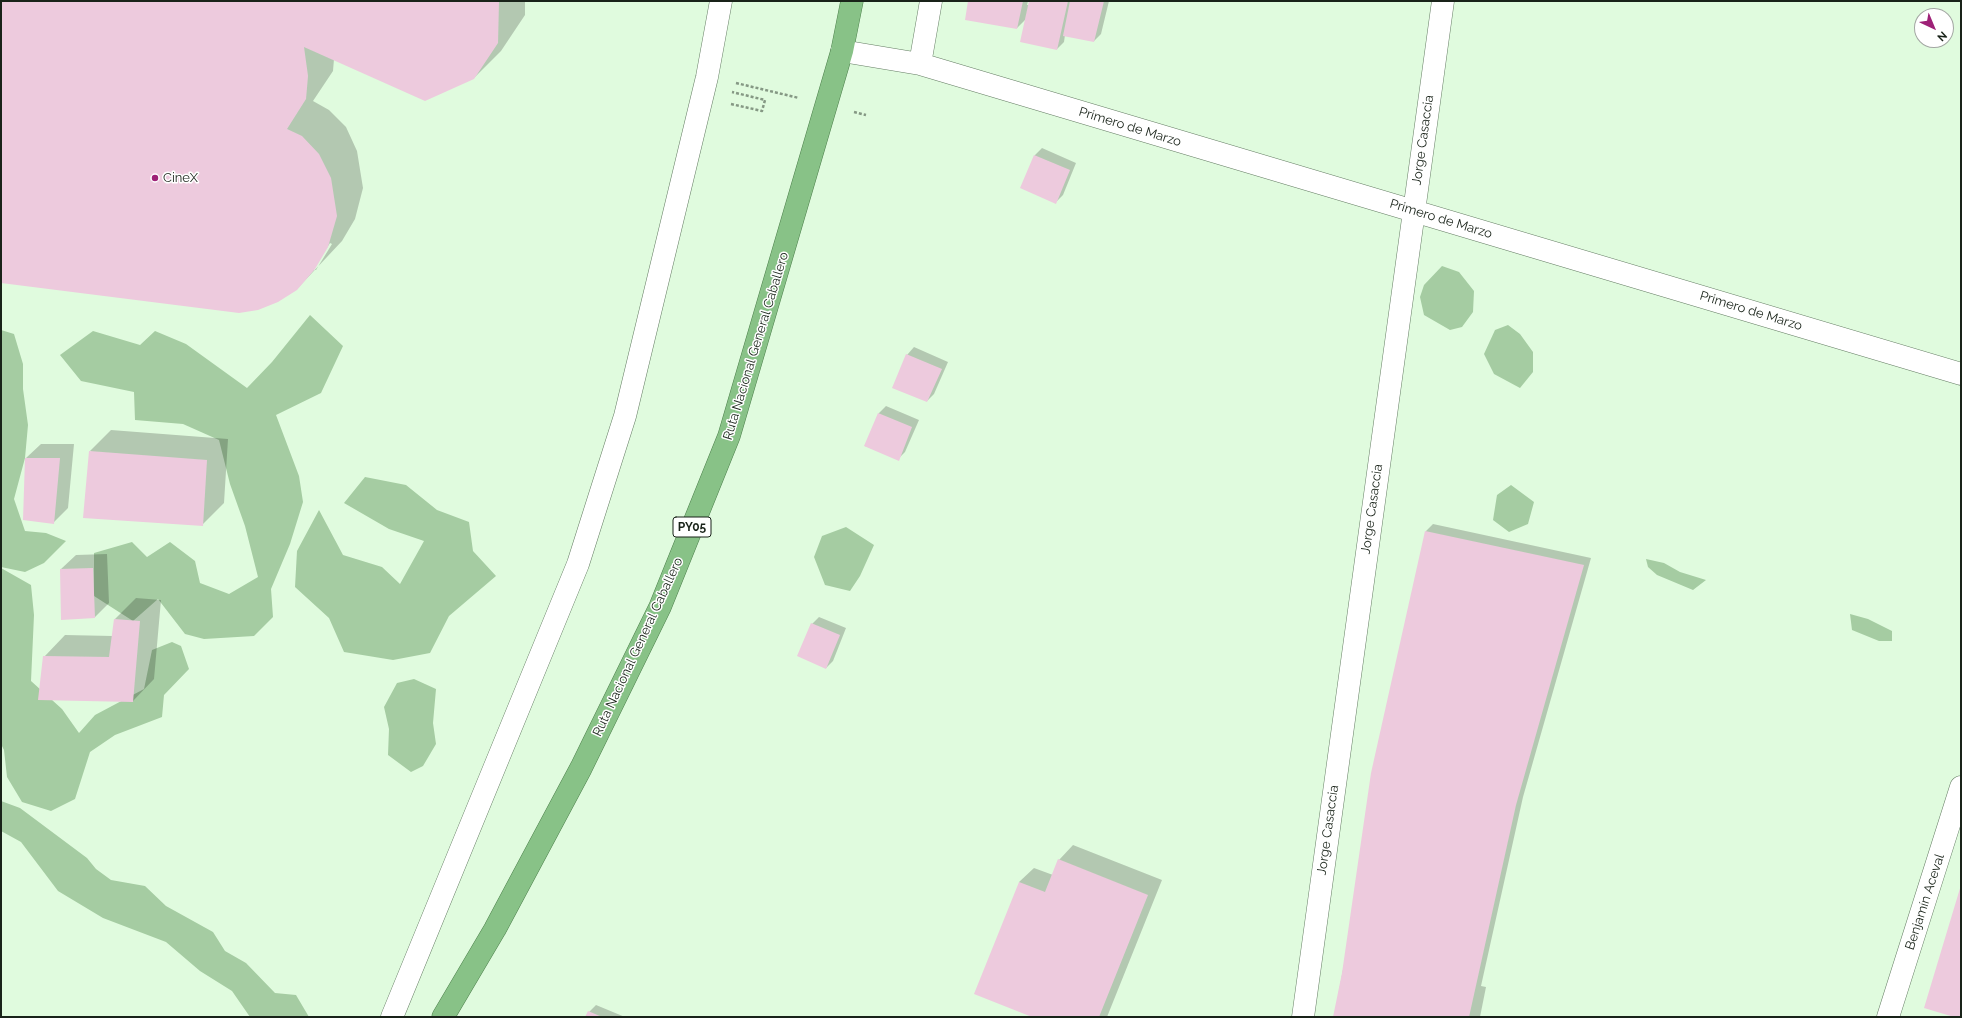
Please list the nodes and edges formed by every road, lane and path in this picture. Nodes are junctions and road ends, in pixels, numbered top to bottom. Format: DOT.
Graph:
graph roads {
  1 [pos="721,1"];
  2 [pos="852,1"];
  3 [pos="931,1"];
  4 [pos="1443,1"];
  5 [pos="842,51"];
  6 [pos="920,64"];
  7 [pos="727,103"];
  8 [pos="827,105"];
  9 [pos="866,115"];
  10 [pos="1413,211"];
  11 [pos="1961,374"];
  12 [pos="1961,787"];
  13 [pos="392,1017"];
  14 [pos="443,1017"];
  15 [pos="1303,1017"];
  16 [pos="1888,1017"];
  1 -- 13 [label="street"];
  2 -- 5 [label="highway, Ruta Nacional General Caballero / PY05"];
  3 -- 6 [label="street"];
  4 -- 10 [label="street, Jorge Casaccia"];
  5 -- 6 [label="street, Primero de Marzo"];
  5 -- 8 [label="highway, Ruta Nacional General Caballero / PY05"];
  6 -- 10 [label="street, Primero de Marzo"];
  7 -- 8 [label="path"];
  8 -- 9 [label="path"];
  8 -- 14 [label="highway, Ruta Nacional General Caballero / PY05"];
  10 -- 11 [label="street, Primero de Marzo"];
  10 -- 15 [label="street, Jorge Casaccia"];
  12 -- 16 [label="street, Benjamín Aceval"];
}
